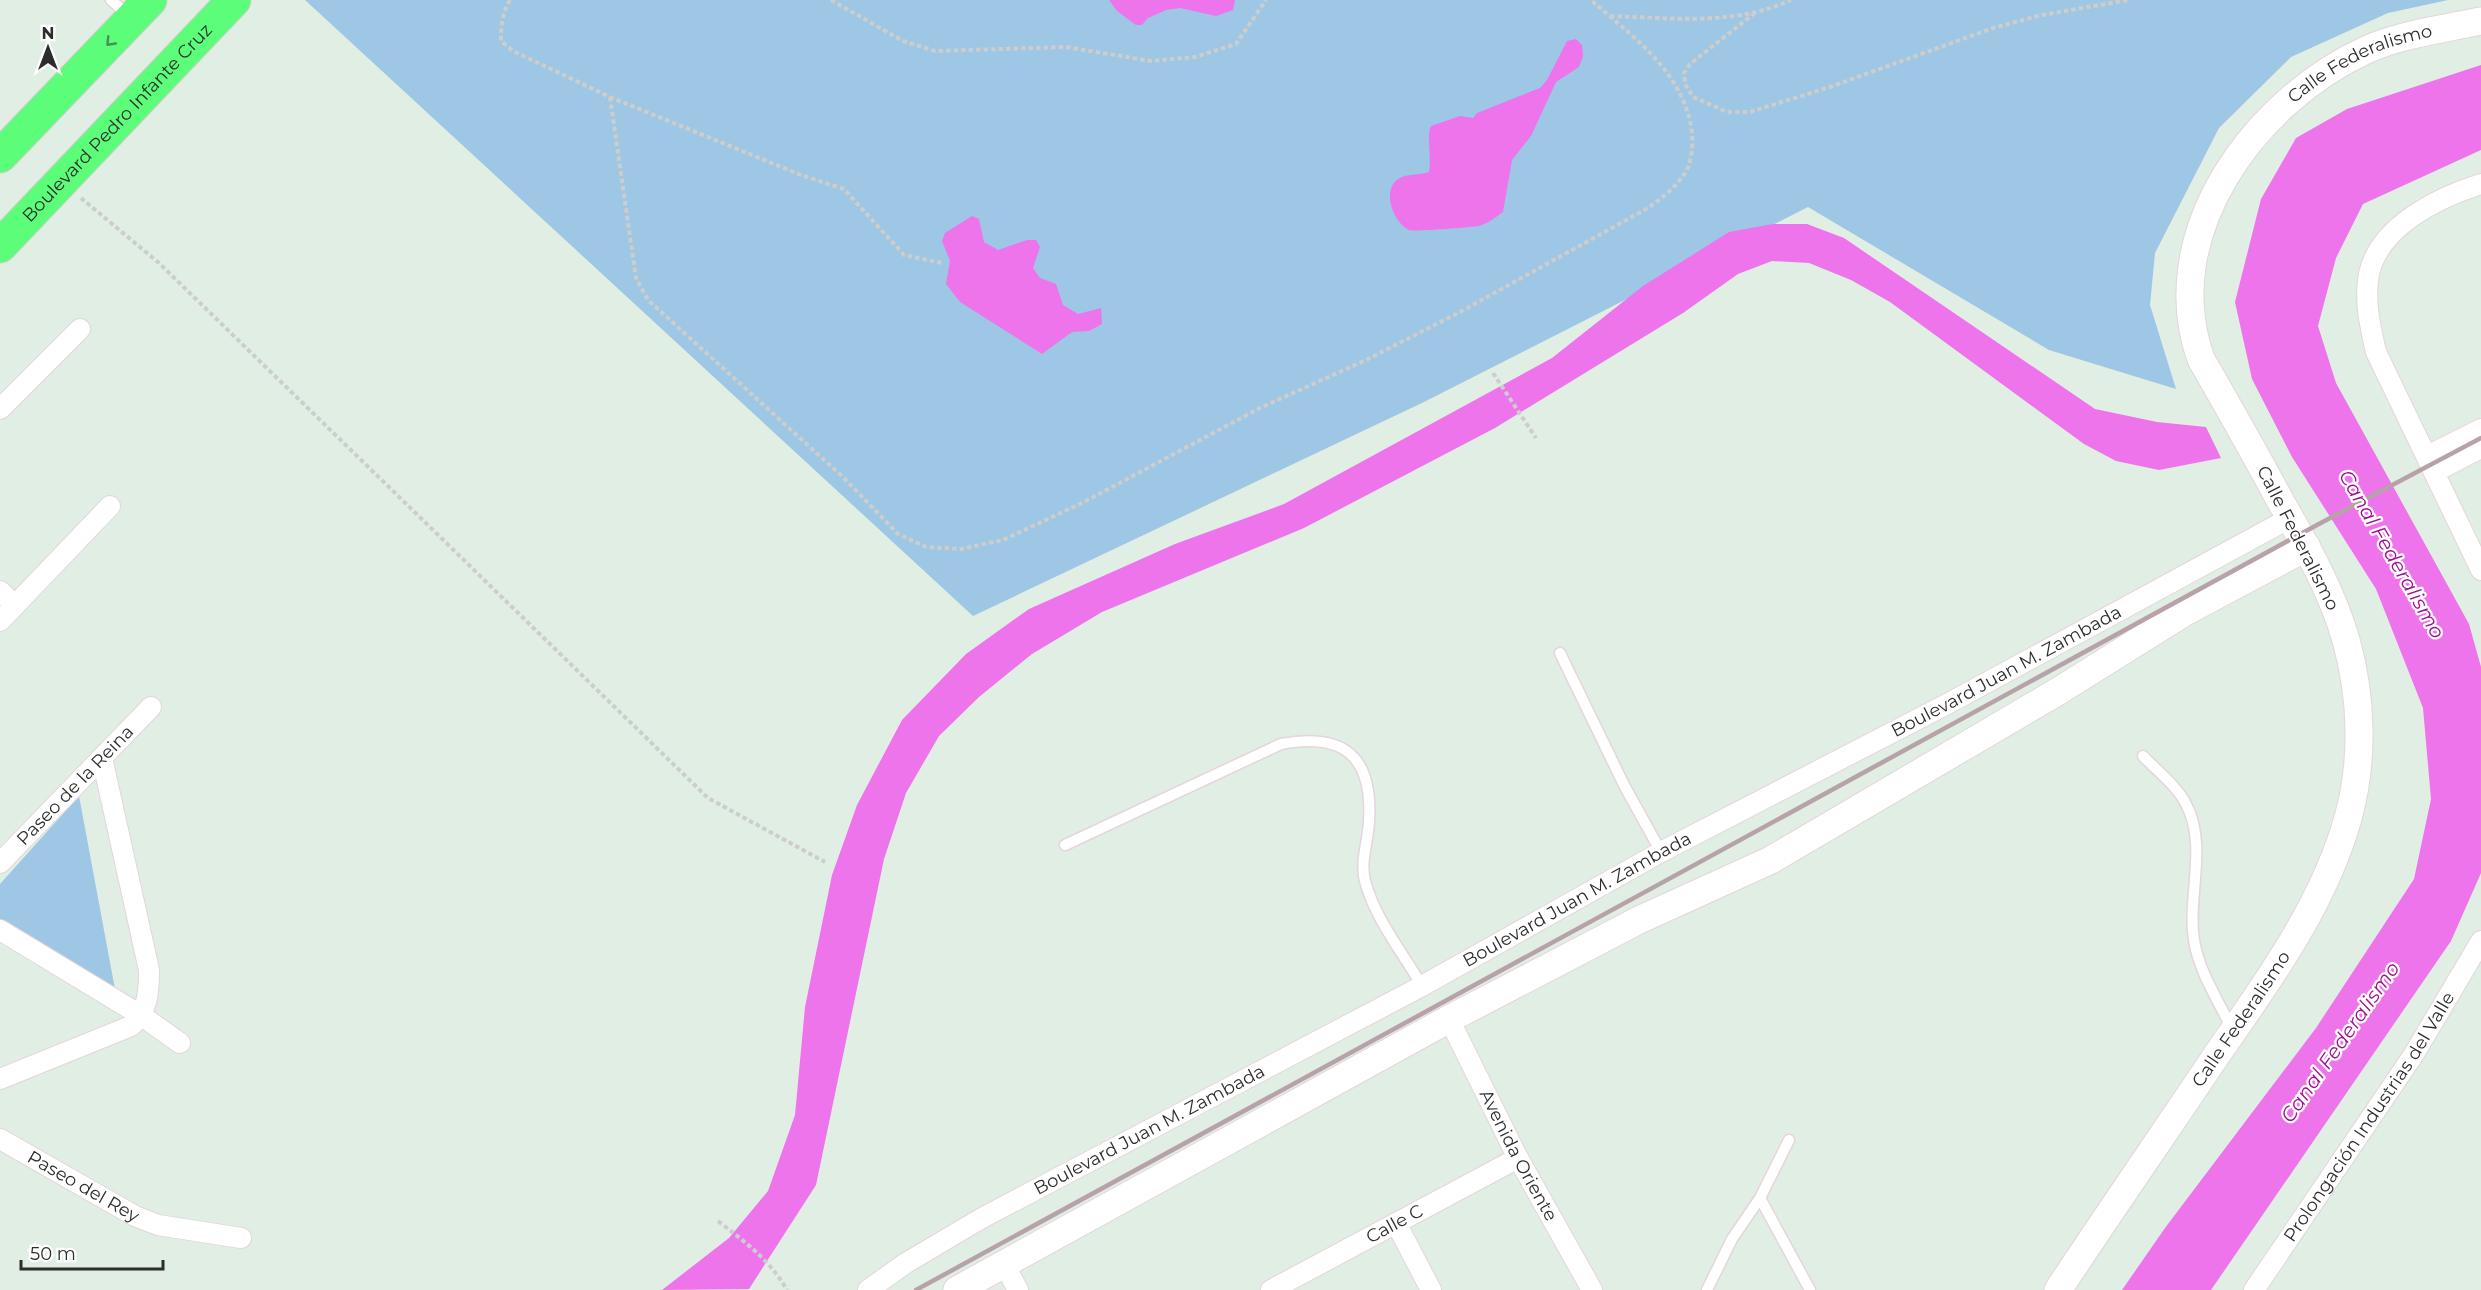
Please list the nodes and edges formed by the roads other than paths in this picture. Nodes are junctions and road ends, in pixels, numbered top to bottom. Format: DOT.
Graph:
graph roads {
  1 [pos="234,0"];
  2 [pos="131,6"];
  3 [pos="2481,21"];
  4 [pos="0,156"];
  5 [pos="2481,184"];
  6 [pos="0,246"];
  7 [pos="80,328"];
  8 [pos="0,409"];
  9 [pos="2481,429"];
  10 [pos="2481,448"];
  11 [pos="2430,464"];
  12 [pos="111,506"];
  13 [pos="2290,518"];
  14 [pos="2307,547"];
  15 [pos="2481,570"];
  16 [pos="0,591"];
  17 [pos="15,605"];
  18 [pos="0,621"];
  19 [pos="1560,654"];
  20 [pos="151,707"];
  21 [pos="2143,756"];
  22 [pos="102,758"];
  23 [pos="1065,845"];
  24 [pos="1661,852"];
  25 [pos="0,863"];
  26 [pos="0,930"];
  27 [pos="2481,941"];
  28 [pos="1422,986"];
  29 [pos="142,1016"];
  30 [pos="1449,1019"];
  31 [pos="2233,1032"];
  32 [pos="180,1043"];
  33 [pos="0,1079"];
  34 [pos="0,1139"];
  35 [pos="1789,1140"];
  36 [pos="1518,1158"];
  37 [pos="1760,1198"];
  38 [pos="1396,1223"];
  39 [pos="242,1238"];
  40 [pos="1004,1264"];
  41 [pos="868,1290"];
  42 [pos="957,1290"];
  43 [pos="1018,1290"];
  44 [pos="1271,1290"];
  45 [pos="1431,1290"];
  46 [pos="1592,1290"];
  47 [pos="1707,1290"];
  48 [pos="1810,1290"];
  49 [pos="2058,1290"];
  50 [pos="2254,1290"];
  1 -- 6 [label="highway, Boulevard Pedro Infante Cruz"];
  2 -- 4 [label="highway, one-way"];
  3 -- 13 [label="main road, Calle Federalismo"];
  5 -- 11 [label="street"];
  7 -- 8 [label="street"];
  9 -- 11 [label="street"];
  10 -- 11 [label="street"];
  11 -- 15 [label="street"];
  12 -- 17 [label="street"];
  13 -- 14 [label="main road, Calle Federalismo"];
  13 -- 24 [label="street, Boulevard Juan M. Zambada"];
  14 -- 30 [label="main road, Boulevard Juan M. Zambada"];
  14 -- 31 [label="main road, Calle Federalismo"];
  16 -- 17 [label="street"];
  17 -- 18 [label="street"];
  19 -- 24 [label="lane"];
  20 -- 22 [label="street, Paseo de la Reina"];
  21 -- 31 [label="lane"];
  22 -- 25 [label="street, Paseo de la Reina"];
  22 -- 29 [label="street"];
  23 -- 28 [label="lane"];
  24 -- 28 [label="street, Boulevard Juan M. Zambada"];
  26 -- 29 [label="street"];
  27 -- 50 [label="street, Prolongación Industrias del Valle"];
  28 -- 41 [label="street, Boulevard Juan M. Zambada"];
  29 -- 32 [label="street"];
  29 -- 33 [label="street"];
  30 -- 36 [label="street, Avenida Oriente"];
  30 -- 40 [label="main road, Boulevard Juan M. Zambada"];
  31 -- 49 [label="main road, Calle Federalismo"];
  34 -- 39 [label="street, Paseo del Rey"];
  35 -- 37 [label="lane"];
  36 -- 38 [label="street, Calle C"];
  36 -- 46 [label="street, Avenida Oriente"];
  37 -- 47 [label="lane"];
  37 -- 48 [label="lane"];
  38 -- 44 [label="street, Calle C"];
  38 -- 45 [label="street"];
  40 -- 42 [label="main road, Boulevard Juan M. Zambada"];
  40 -- 43 [label="street"];
}
